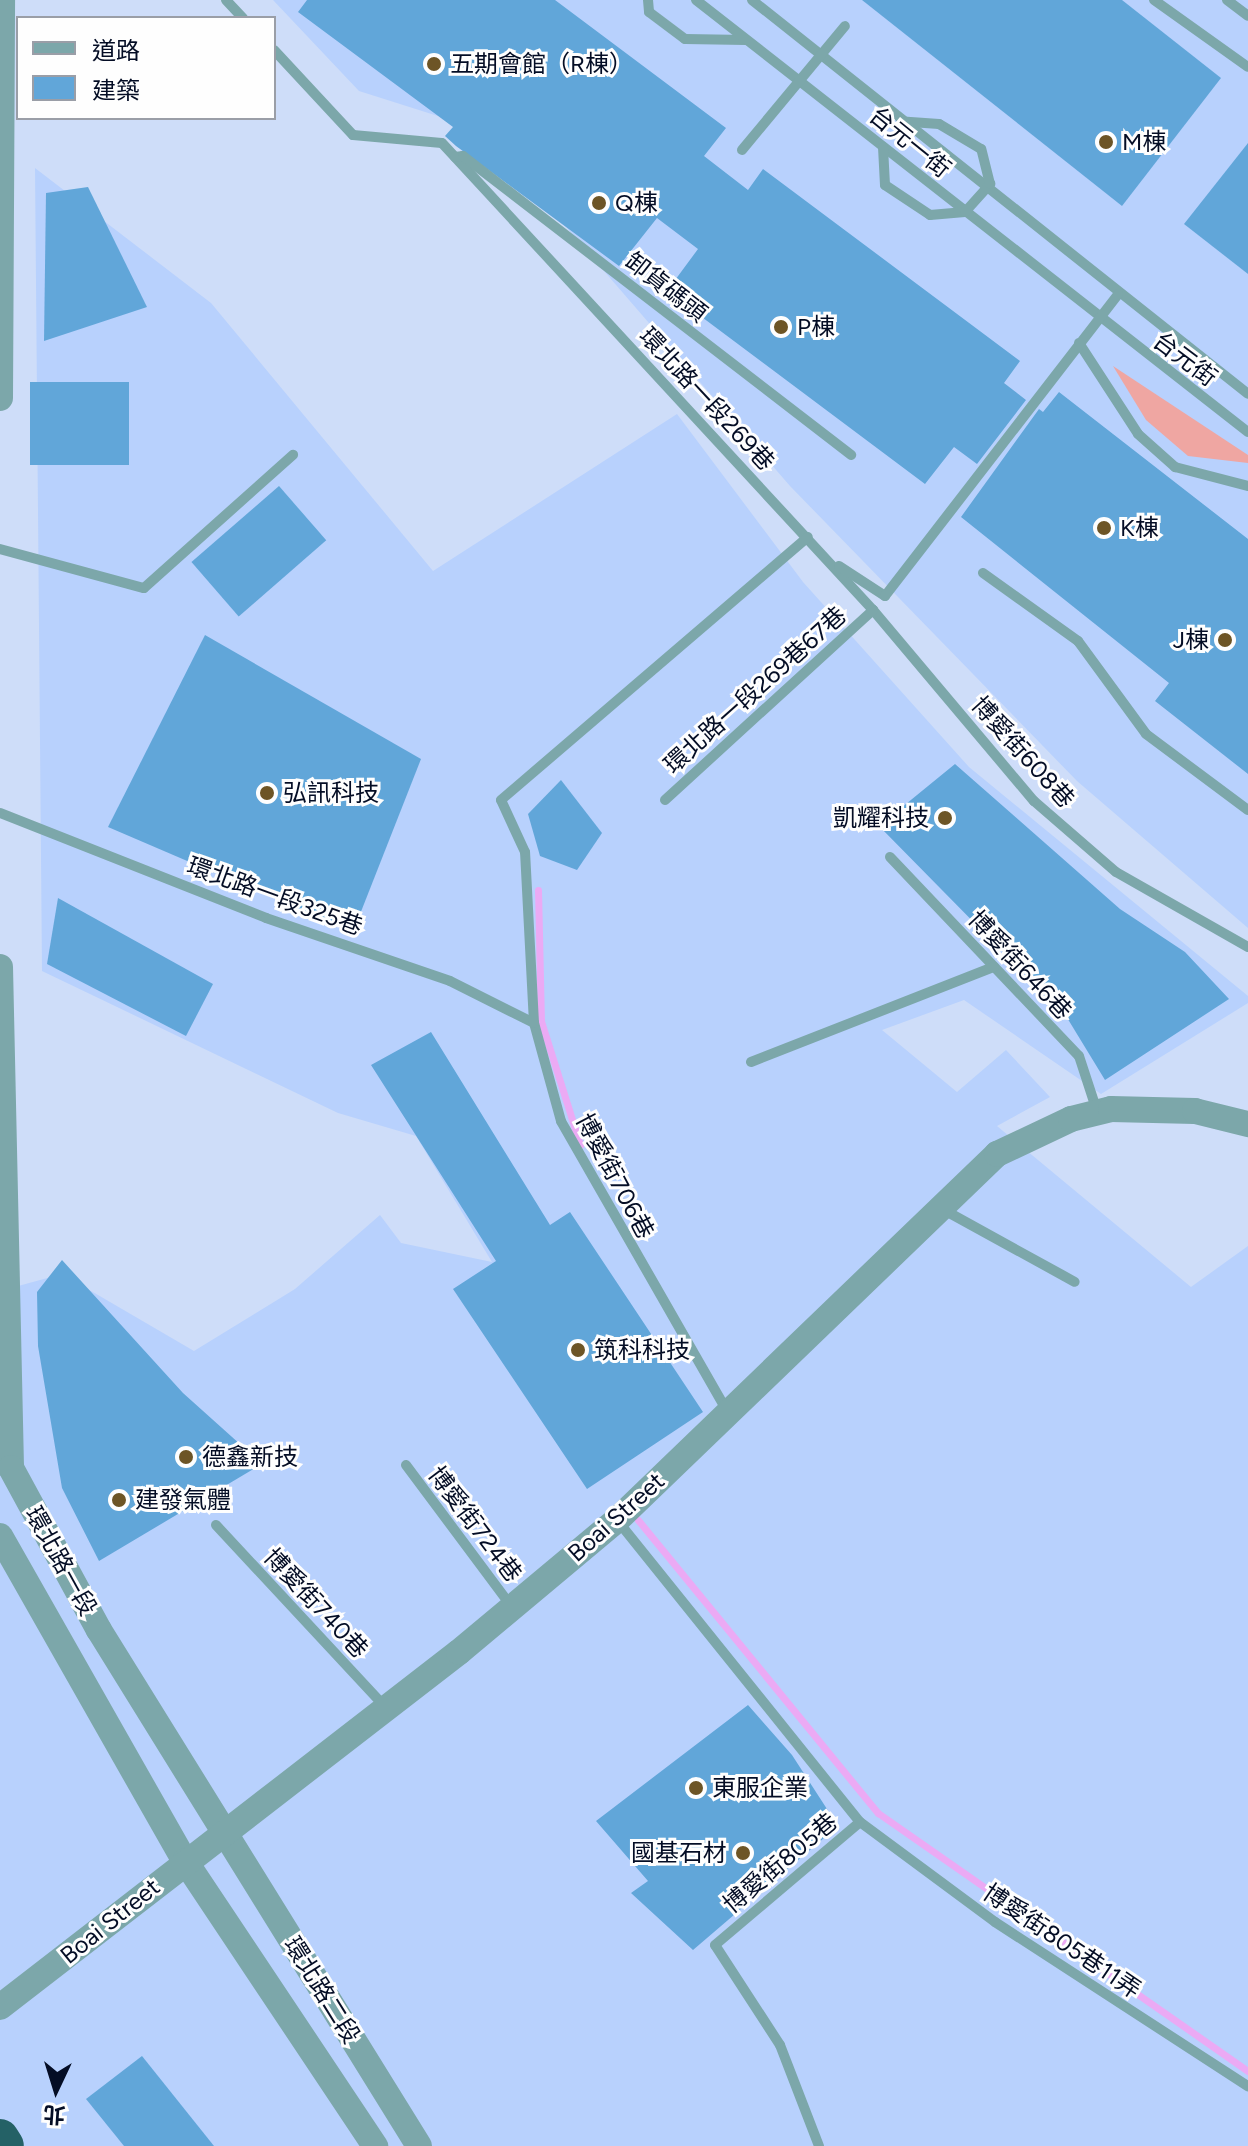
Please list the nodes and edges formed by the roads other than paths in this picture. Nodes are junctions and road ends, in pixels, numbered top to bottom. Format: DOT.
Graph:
graph roads {
  1 [pos="2,0"];
  2 [pos="226,0"];
  3 [pos="648,0"];
  4 [pos="696,0"];
  5 [pos="752,0"];
  6 [pos="1154,0"];
  7 [pos="1227,0"];
  8 [pos="241,16"];
  9 [pos="1248,16"];
  10 [pos="845,26"];
  11 [pos="747,40"];
  12 [pos="276,52"];
  13 [pos="821,54"];
  14 [pos="1248,67"];
  15 [pos="799,80"];
  16 [pos="907,122"];
  17 [pos="883,147"];
  18 [pos="742,150"];
  19 [pos="455,157"];
  20 [pos="990,184"];
  21 [pos="965,212"];
  22 [pos="1118,294"];
  23 [pos="1097,318"];
  24 [pos="1079,343"];
  25 [pos="1248,394"];
  26 [pos="0,398"];
  27 [pos="1248,432"];
  28 [pos="293,455"];
  29 [pos="851,455"];
  30 [pos="1248,486"];
  31 [pos="808,537"];
  32 [pos="0,549"];
  33 [pos="827,559"];
  34 [pos="983,573"];
  35 [pos="873,610"];
  36 [pos="665,800"];
  37 [pos="1248,810"];
  38 [pos="0,813"];
  39 [pos="890,857"];
  40 [pos="1248,947"];
  41 [pos="0,967"];
  42 [pos="994,967"];
  43 [pos="534,1023"];
  44 [pos="751,1062"];
  45 [pos="1097,1113"];
  46 [pos="1248,1124"];
  47 [pos="944,1210"];
  48 [pos="1075,1282"];
  49 [pos="727,1411"];
  50 [pos="406,1465"];
  51 [pos="617,1520"];
  52 [pos="216,1525"];
  53 [pos="0,1536"];
  54 [pos="512,1607"];
  55 [pos="387,1708"];
  56 [pos="860,1822"];
  57 [pos="225,1834"];
  58 [pos="185,1861"];
  59 [pos="0,2007"];
  60 [pos="1248,2086"];
  61 [pos="0,2138"];
  62 [pos="5,2146"];
  63 [pos="375,2146"];
  64 [pos="419,2146"];
  65 [pos="819,2146"];
  1 -- 26 [label="street"];
  2 -- 8 [label="lane"];
  3 -- 11 [label="lane"];
  4 -- 11 [label="lane, 台元一街"];
  5 -- 13 [label="lane, 台元一街"];
  6 -- 14 [label="lane"];
  7 -- 9 [label="lane"];
  10 -- 13 [label="lane"];
  11 -- 15 [label="lane, 台元一街"];
  12 -- 19 [label="lane, 環北路一段269巷"];
  13 -- 15 [label="lane"];
  13 -- 16 [label="lane, 台元一街"];
  15 -- 17 [label="lane, 台元一街"];
  15 -- 18 [label="lane"];
  16 -- 20 [label="lane, 台元一街"];
  16 -- 20 [label="lane"];
  17 -- 21 [label="lane, 台元一街"];
  17 -- 21 [label="lane"];
  19 -- 29 [label="lane, 卸貨碼頭"];
  19 -- 31 [label="lane, 環北路一段269巷"];
  20 -- 21 [label="lane"];
  20 -- 22 [label="lane, 台元一街"];
  21 -- 23 [label="lane, 台元一街"];
  22 -- 23 [label="lane"];
  22 -- 25 [label="lane, 台元街"];
  23 -- 24 [label="lane"];
  23 -- 27 [label="lane, 台元街"];
  24 -- 30 [label="lane"];
  24 -- 33 [label="lane"];
  28 -- 32 [label="lane"];
  31 -- 33 [label="lane, 博愛街608巷"];
  31 -- 43 [label="lane, 博愛街706巷"];
  33 -- 35 [label="lane, 博愛街608巷"];
  34 -- 37 [label="lane"];
  35 -- 36 [label="lane, 環北路一段269巷67巷"];
  35 -- 40 [label="lane, 博愛街608巷"];
  38 -- 43 [label="lane, 環北路一段325巷"];
  39 -- 42 [label="lane, 博愛街646巷"];
  41 -- 57 [label="street, 環北路一段"];
  42 -- 44 [label="lane"];
  42 -- 45 [label="lane, 博愛街646巷"];
  43 -- 49 [label="lane, 博愛街706巷"];
  45 -- 46 [label="street, Boai Street"];
  45 -- 47 [label="street, Boai Street"];
  47 -- 48 [label="lane"];
  47 -- 49 [label="street, Boai Street"];
  49 -- 51 [label="street, Boai Street"];
  50 -- 54 [label="lane, 博愛街724巷"];
  51 -- 54 [label="street, Boai Street"];
  51 -- 56 [label="lane, 博愛街805巷"];
  52 -- 55 [label="lane, 博愛街740巷"];
  53 -- 58 [label="street, 環北路一段"];
  54 -- 55 [label="street, Boai Street"];
  55 -- 57 [label="street, Boai Street"];
  56 -- 60 [label="lane, 博愛街805巷11弄"];
  56 -- 65 [label="lane, 博愛街805巷"];
  57 -- 58 [label="street, Boai Street"];
  57 -- 64 [label="street, 環北路二段"];
  58 -- 59 [label="street, Boai Street"];
  58 -- 63 [label="street, 環北路二段"];
  61 -- 62 [label="highway"];
}
